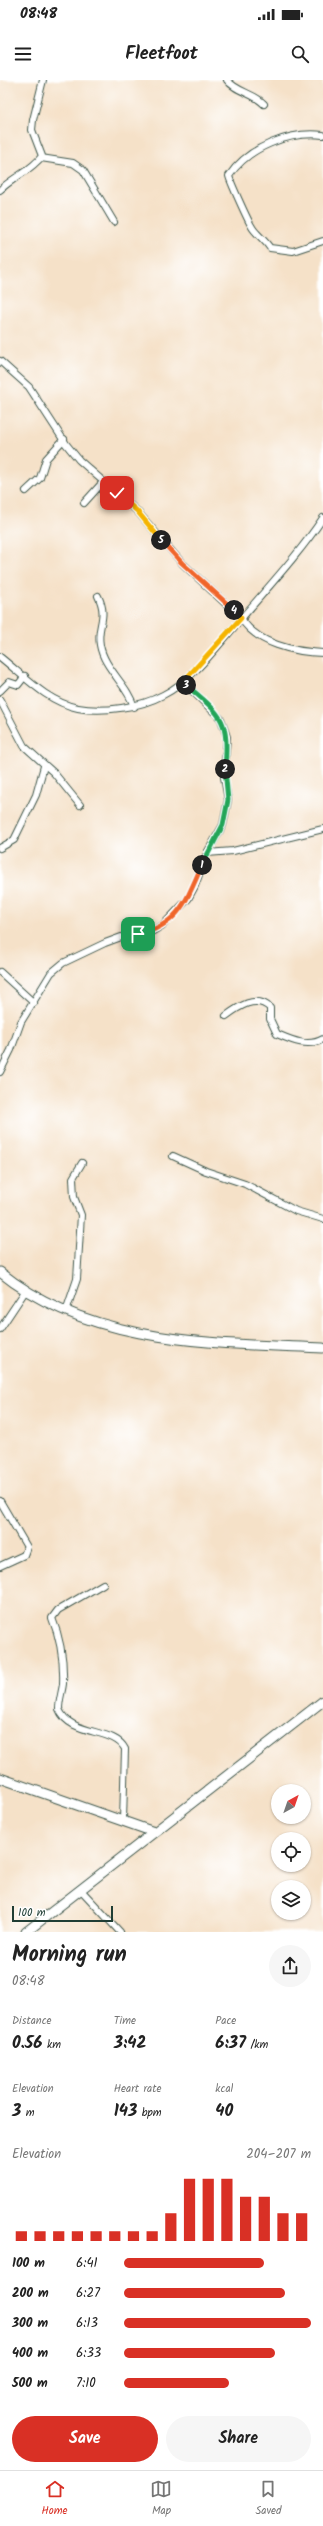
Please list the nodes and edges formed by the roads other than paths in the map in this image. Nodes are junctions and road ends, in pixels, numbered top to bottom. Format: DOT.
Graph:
graph roads {
  1 [pos="43,80"];
  2 [pos="227,80"];
  3 [pos="264,104"];
  4 [pos="323,135"];
  5 [pos="41,158"];
  6 [pos="0,190"];
  7 [pos="114,222"];
  8 [pos="323,241"];
  9 [pos="0,361"];
  10 [pos="64,439"];
  11 [pos="103,482"];
  12 [pos="26,491"];
  13 [pos="84,503"];
  14 [pos="323,518"];
  15 [pos="98,596"];
  16 [pos="241,618"];
  17 [pos="323,653"];
  18 [pos="0,656"];
  19 [pos="24,676"];
  20 [pos="183,682"];
  21 [pos="0,691"];
  22 [pos="0,700"];
  23 [pos="134,707"];
  24 [pos="44,766"];
  25 [pos="80,805"];
  26 [pos="323,829"];
  27 [pos="0,848"];
  28 [pos="208,852"];
  29 [pos="0,972"];
  30 [pos="34,1003"];
  31 [pos="226,1016"];
  32 [pos="323,1039"];
  33 [pos="0,1072"];
  34 [pos="173,1156"];
  35 [pos="82,1163"];
  36 [pos="323,1219"];
  37 [pos="0,1272"];
  38 [pos="26,1290"];
  39 [pos="66,1311"];
  40 [pos="0,1328"];
  41 [pos="323,1348"];
  42 [pos="0,1501"];
  43 [pos="0,1566"];
  44 [pos="103,1584"];
  45 [pos="323,1701"];
  46 [pos="0,1778"];
  47 [pos="123,1821"];
  48 [pos="154,1832"];
  49 [pos="81,1890"];
  50 [pos="26,1932"];
  51 [pos="120,1932"];
  1 -- 5 [label="street"];
  2 -- 3 [label="street"];
  4 -- 8 [label="street"];
  5 -- 6 [label="street"];
  5 -- 7 [label="street"];
  9 -- 10 [label="street"];
  10 -- 11 [label="street"];
  10 -- 12 [label="street"];
  11 -- 13 [label="street"];
  11 -- 16 [label="street"];
  14 -- 16 [label="street"];
  15 -- 23 [label="street"];
  16 -- 17 [label="street"];
  16 -- 20 [label="street"];
  18 -- 19 [label="street"];
  19 -- 21 [label="street"];
  19 -- 23 [label="street"];
  20 -- 23 [label="street"];
  20 -- 28 [label="street"];
  22 -- 24 [label="street"];
  24 -- 25 [label="street"];
  24 -- 27 [label="street"];
  26 -- 28 [label="street"];
  28 -- 30 [label="street"];
  29 -- 30 [label="street"];
  30 -- 33 [label="street"];
  31 -- 32 [label="street"];
  34 -- 36 [label="street"];
  35 -- 39 [label="street"];
  37 -- 38 [label="main road"];
  38 -- 39 [label="main road"];
  38 -- 40 [label="street"];
  39 -- 41 [label="main road"];
  42 -- 43 [label="street"];
  44 -- 47 [label="street"];
  45 -- 48 [label="main road"];
  46 -- 47 [label="main road"];
  47 -- 48 [label="main road"];
  48 -- 49 [label="main road"];
  49 -- 50 [label="main road"];
  49 -- 51 [label="street"];
}
